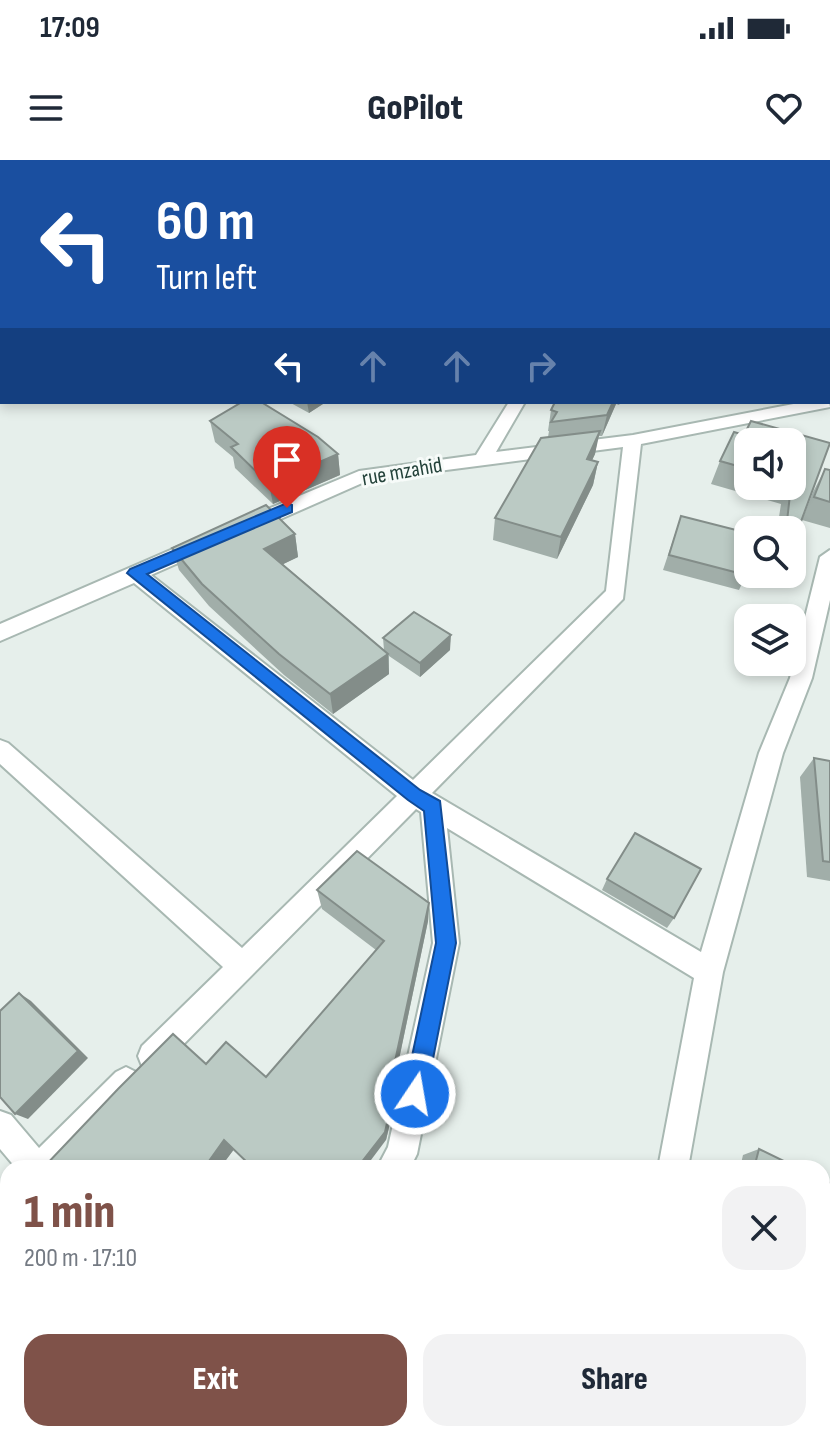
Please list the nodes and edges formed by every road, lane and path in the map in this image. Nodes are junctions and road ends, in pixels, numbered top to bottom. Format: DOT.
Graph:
graph roads {
  1 [pos="516,404"];
  2 [pos="820,404"];
  3 [pos="633,440"];
  4 [pos="482,460"];
  5 [pos="830,557"];
  6 [pos="135,573"];
  7 [pos="0,633"];
  8 [pos="0,750"];
  9 [pos="424,801"];
  10 [pos="242,966"];
  11 [pos="709,972"];
  12 [pos="0,1126"];
  13 [pos="31,1160"];
  14 [pos="46,1160"];
  15 [pos="398,1160"];
  16 [pos="674,1160"];
  1 -- 4 [label="street"];
  2 -- 3 [label="street, rue mzahid"];
  3 -- 4 [label="street, rue mzahid"];
  3 -- 9 [label="street"];
  4 -- 6 [label="street, rue mzahid"];
  5 -- 11 [label="street"];
  6 -- 7 [label="street, rue mzahid"];
  6 -- 9 [label="street"];
  8 -- 10 [label="street"];
  9 -- 10 [label="street"];
  9 -- 11 [label="street"];
  9 -- 15 [label="street"];
  10 -- 14 [label="street"];
  11 -- 16 [label="street"];
  12 -- 13 [label="street"];
}
